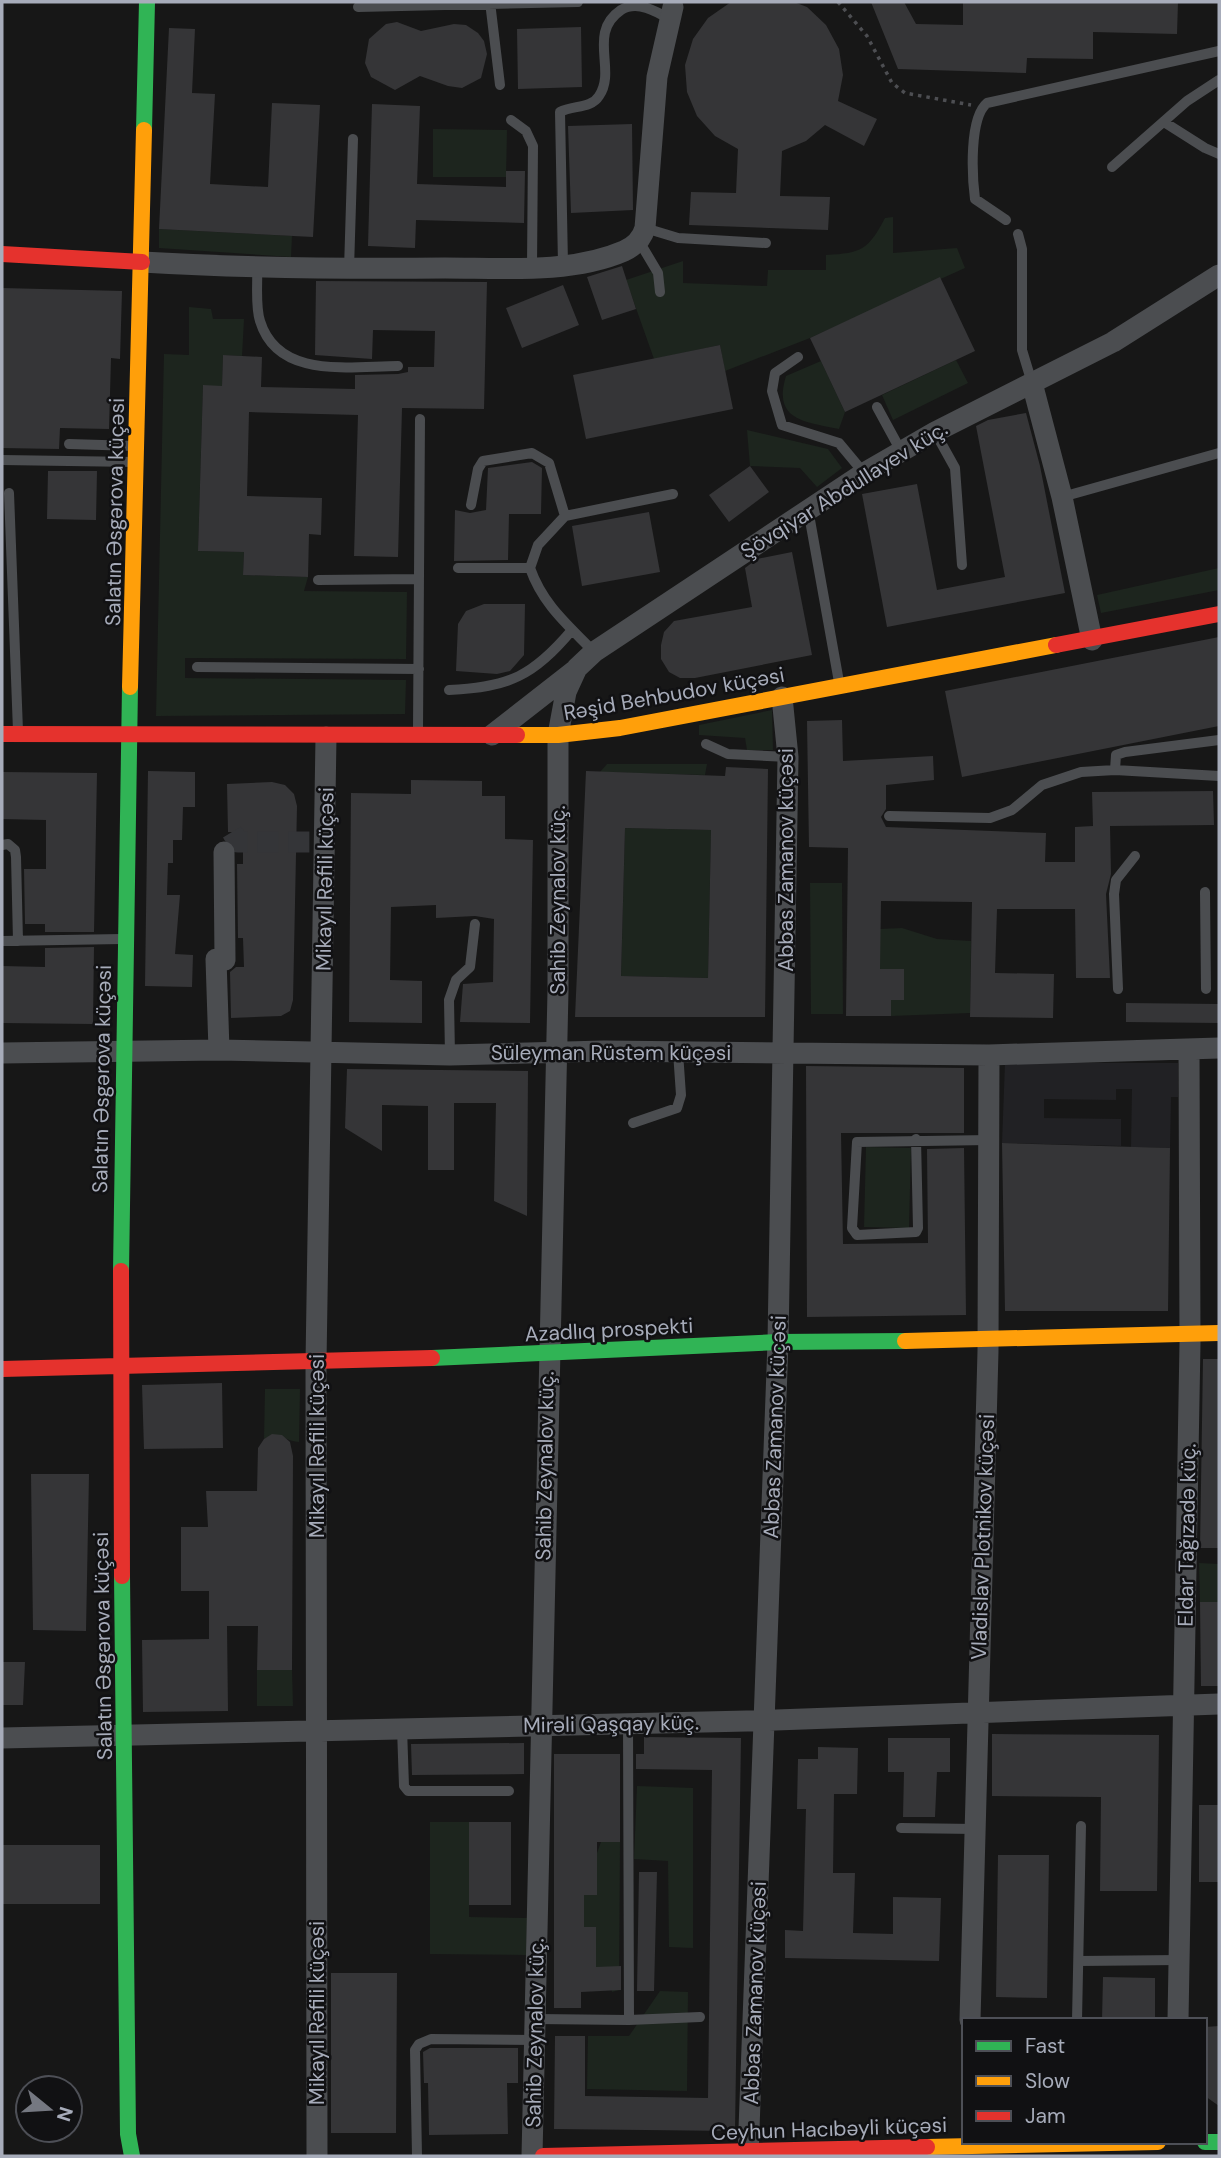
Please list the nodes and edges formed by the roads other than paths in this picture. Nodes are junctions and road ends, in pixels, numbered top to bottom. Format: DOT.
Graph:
graph roads {
  1 [pos="147,2"];
  2 [pos="578,2"];
  3 [pos="490,3"];
  4 [pos="358,7"];
  5 [pos="671,10"];
  6 [pos="1219,51"];
  7 [pos="1219,80"];
  8 [pos="500,85"];
  9 [pos="511,120"];
  10 [pos="1164,122"];
  11 [pos="353,139"];
  12 [pos="1219,154"];
  13 [pos="1111,167"];
  14 [pos="1006,220"];
  15 [pos="1018,234"];
  16 [pos="642,235"];
  17 [pos="766,243"];
  18 [pos="2,254"];
  19 [pos="142,262"];
  20 [pos="563,264"];
  21 [pos="257,267"];
  22 [pos="532,267"];
  23 [pos="349,269"];
  24 [pos="1219,275"];
  25 [pos="660,292"];
  26 [pos="797,357"];
  27 [pos="398,366"];
  28 [pos="1032,383"];
  29 [pos="877,407"];
  30 [pos="420,419"];
  31 [pos="934,432"];
  32 [pos="69,444"];
  33 [pos="901,451"];
  34 [pos="1219,453"];
  35 [pos="137,454"];
  36 [pos="2,460"];
  37 [pos="864,473"];
  38 [pos="9,494"];
  39 [pos="673,494"];
  40 [pos="1062,497"];
  41 [pos="471,505"];
  42 [pos="808,509"];
  43 [pos="565,516"];
  44 [pos="962,565"];
  45 [pos="458,568"];
  46 [pos="530,568"];
  47 [pos="419,579"];
  48 [pos="318,580"];
  49 [pos="1219,614"];
  50 [pos="572,629"];
  51 [pos="1092,640"];
  52 [pos="594,652"];
  53 [pos="197,667"];
  54 [pos="578,668"];
  55 [pos="419,669"];
  56 [pos="839,686"];
  57 [pos="449,690"];
  58 [pos="782,697"];
  59 [pos="10,734"];
  60 [pos="558,735"];
  61 [pos="130,736"];
  62 [pos="418,736"];
  63 [pos="326,737"];
  64 [pos="490,737"];
  65 [pos="1219,740"];
  66 [pos="705,744"];
  67 [pos="788,757"];
  68 [pos="1115,770"];
  69 [pos="1219,776"];
  70 [pos="889,816"];
  71 [pos="2,845"];
  72 [pos="224,852"];
  73 [pos="1135,856"];
  74 [pos="1205,892"];
  75 [pos="475,924"];
  76 [pos="125,939"];
  77 [pos="2,941"];
  78 [pos="18,941"];
  79 [pos="1118,989"];
  80 [pos="1206,989"];
  81 [pos="1219,1048"];
  82 [pos="1189,1050"];
  83 [pos="219,1051"];
  84 [pos="556,1051"];
  85 [pos="123,1052"];
  86 [pos="322,1052"];
  87 [pos="678,1052"];
  88 [pos="2,1053"];
  89 [pos="784,1053"];
  90 [pos="450,1055"];
  91 [pos="989,1055"];
  92 [pos="633,1123"];
  93 [pos="916,1139"];
  94 [pos="991,1140"];
  95 [pos="1191,1333"];
  96 [pos="1219,1333"];
  97 [pos="988,1341"];
  98 [pos="778,1342"];
  99 [pos="548,1355"];
  100 [pos="316,1362"];
  101 [pos="120,1365"];
  102 [pos="2,1370"];
  103 [pos="1219,1704"];
  104 [pos="1184,1706"];
  105 [pos="978,1712"];
  106 [pos="766,1720"];
  107 [pos="628,1723"];
  108 [pos="539,1726"];
  109 [pos="402,1728"];
  110 [pos="317,1730"];
  111 [pos="126,1734"];
  112 [pos="2,1738"];
  113 [pos="509,1791"];
  114 [pos="1080,1826"];
  115 [pos="901,1828"];
  116 [pos="975,1829"];
  117 [pos="1180,1960"];
  118 [pos="1079,1961"];
  119 [pos="700,2017"];
  120 [pos="970,2018"];
  121 [pos="1077,2018"];
  122 [pos="1178,2018"];
  123 [pos="537,2019"];
  124 [pos="629,2020"];
  125 [pos="537,2040"];
  126 [pos="1051,2144"];
  127 [pos="969,2148"];
  128 [pos="835,2153"];
  129 [pos="748,2154"];
  130 [pos="132,2156"];
  131 [pos="317,2156"];
  132 [pos="416,2156"];
  133 [pos="532,2156"];
  134 [pos="544,2156"];
  135 [pos="634,2156"];
  1 -- 19 [label="main road, Salatın Əsgərova küçəsi"];
  2 -- 3 [label="lane"];
  3 -- 4 [label="lane"];
  3 -- 8 [label="lane"];
  5 -- 16 [label="street"];
  5 -- 20 [label="lane"];
  6 -- 14 [label="lane"];
  7 -- 10 [label="lane"];
  9 -- 22 [label="lane"];
  10 -- 12 [label="lane"];
  10 -- 13 [label="lane"];
  11 -- 23 [label="lane"];
  15 -- 28 [label="lane"];
  16 -- 17 [label="lane"];
  16 -- 20 [label="street"];
  16 -- 25 [label="lane"];
  18 -- 19 [label="main road"];
  19 -- 21 [label="street"];
  19 -- 35 [label="main road, Salatın Əsgərova küçəsi"];
  20 -- 22 [label="street"];
  21 -- 23 [label="street"];
  21 -- 27 [label="lane"];
  22 -- 23 [label="street"];
  24 -- 28 [label="street, Şövqiyar Abdullayev küç."];
  26 -- 37 [label="lane"];
  28 -- 31 [label="street, Şövqiyar Abdullayev küç."];
  28 -- 40 [label="street"];
  29 -- 33 [label="lane"];
  30 -- 47 [label="lane"];
  31 -- 33 [label="street, Şövqiyar Abdullayev küç."];
  31 -- 44 [label="lane"];
  32 -- 35 [label="lane"];
  33 -- 37 [label="street, Şövqiyar Abdullayev küç."];
  34 -- 40 [label="lane"];
  35 -- 36 [label="lane"];
  35 -- 61 [label="main road, Salatın Əsgərova küçəsi"];
  37 -- 42 [label="street, Şövqiyar Abdullayev küç."];
  38 -- 59 [label="lane"];
  39 -- 43 [label="lane"];
  40 -- 51 [label="street"];
  41 -- 43 [label="lane"];
  42 -- 52 [label="street, Şövqiyar Abdullayev küç."];
  42 -- 56 [label="lane"];
  43 -- 46 [label="lane"];
  45 -- 46 [label="lane"];
  46 -- 50 [label="lane"];
  47 -- 48 [label="lane"];
  47 -- 55 [label="lane"];
  49 -- 51 [label="main road, Rəşid Behbudov küçəsi"];
  50 -- 52 [label="lane"];
  50 -- 57 [label="lane"];
  51 -- 56 [label="main road, Rəşid Behbudov küçəsi"];
  52 -- 54 [label="street, Şövqiyar Abdullayev küç."];
  53 -- 55 [label="lane"];
  54 -- 60 [label="street, Şövqiyar Abdullayev küç."];
  54 -- 64 [label="street"];
  55 -- 62 [label="lane"];
  56 -- 58 [label="main road, Rəşid Behbudov küçəsi"];
  58 -- 60 [label="main road, Rəşid Behbudov küçəsi"];
  58 -- 67 [label="street, Abbas Zamanov küçəsi"];
  59 -- 61 [label="main road, Rəşid Behbudov küçəsi"];
  60 -- 64 [label="main road, Rəşid Behbudov küçəsi"];
  60 -- 84 [label="street, Sahib Zeynalov küç."];
  61 -- 63 [label="main road, Rəşid Behbudov küçəsi"];
  61 -- 76 [label="main road, Salatın Əsgərova küçəsi"];
  62 -- 63 [label="main road, Rəşid Behbudov küçəsi"];
  62 -- 64 [label="main road, Rəşid Behbudov küçəsi"];
  63 -- 86 [label="street, Mikayıl Rəfili küçəsi"];
  65 -- 68 [label="lane"];
  66 -- 67 [label="lane"];
  67 -- 89 [label="street, Abbas Zamanov küçəsi"];
  68 -- 69 [label="lane"];
  68 -- 70 [label="lane"];
  71 -- 78 [label="lane"];
  72 -- 83 [label="street"];
  73 -- 79 [label="lane"];
  74 -- 80 [label="lane"];
  75 -- 90 [label="lane"];
  76 -- 78 [label="lane"];
  76 -- 85 [label="main road, Salatın Əsgərova küçəsi"];
  77 -- 78 [label="lane"];
  81 -- 82 [label="street, Süleyman Rüstəm küçəsi"];
  82 -- 91 [label="street, Süleyman Rüstəm küçəsi"];
  82 -- 95 [label="street, Eldar Tağızadə küç."];
  83 -- 85 [label="street, Süleyman Rüstəm küçəsi"];
  83 -- 86 [label="street, Süleyman Rüstəm küçəsi"];
  84 -- 87 [label="street, Süleyman Rüstəm küçəsi"];
  84 -- 90 [label="street, Süleyman Rüstəm küçəsi"];
  84 -- 99 [label="street, Sahib Zeynalov küç."];
  85 -- 88 [label="street, Süleyman Rüstəm küçəsi"];
  85 -- 101 [label="main road, Salatın Əsgərova küçəsi"];
  86 -- 90 [label="street, Süleyman Rüstəm küçəsi"];
  86 -- 100 [label="street, Mikayıl Rəfili küçəsi"];
  87 -- 89 [label="street, Süleyman Rüstəm küçəsi"];
  87 -- 92 [label="lane"];
  89 -- 91 [label="street, Süleyman Rüstəm küçəsi"];
  89 -- 98 [label="street, Abbas Zamanov küçəsi"];
  91 -- 94 [label="street, Vladislav Plotnikov küçəsi"];
  93 -- 93 [label="lane"];
  93 -- 94 [label="lane"];
  94 -- 97 [label="street, Vladislav Plotnikov küçəsi"];
  95 -- 96 [label="main road, Azadlıq prospekti"];
  95 -- 97 [label="main road, Azadlıq prospekti"];
  95 -- 104 [label="street, Eldar Tağızadə küç."];
  97 -- 98 [label="main road, Azadlıq prospekti"];
  97 -- 105 [label="street, Vladislav Plotnikov küçəsi"];
  98 -- 99 [label="main road, Azadlıq prospekti"];
  98 -- 106 [label="street, Abbas Zamanov küçəsi"];
  99 -- 100 [label="main road, Azadlıq prospekti"];
  99 -- 108 [label="street, Sahib Zeynalov küç."];
  100 -- 101 [label="main road, Azadlıq prospekti"];
  100 -- 110 [label="street, Mikayıl Rəfili küçəsi"];
  101 -- 102 [label="main road, Azadlıq prospekti"];
  101 -- 111 [label="main road, Salatın Əsgərova küçəsi"];
  103 -- 104 [label="street, Mirəli Qaşqay küç."];
  104 -- 105 [label="street, Mirəli Qaşqay küç."];
  104 -- 117 [label="street, Eldar Tağızadə küç."];
  105 -- 106 [label="street, Mirəli Qaşqay küç."];
  105 -- 116 [label="street, Vladislav Plotnikov küçəsi"];
  106 -- 107 [label="street, Mirəli Qaşqay küç."];
  106 -- 129 [label="street, Abbas Zamanov küçəsi"];
  107 -- 108 [label="street, Mirəli Qaşqay küç."];
  107 -- 124 [label="lane"];
  108 -- 109 [label="street, Mirəli Qaşqay küç."];
  108 -- 123 [label="street, Sahib Zeynalov küç."];
  109 -- 110 [label="street, Mirəli Qaşqay küç."];
  109 -- 113 [label="lane"];
  110 -- 111 [label="street, Mirəli Qaşqay küç."];
  110 -- 131 [label="street, Mikayıl Rəfili küçəsi"];
  111 -- 112 [label="street, Mirəli Qaşqay küç."];
  111 -- 130 [label="main road, Salatın Əsgərova küçəsi"];
  114 -- 118 [label="lane"];
  115 -- 116 [label="lane"];
  116 -- 120 [label="street, Vladislav Plotnikov küçəsi"];
  117 -- 118 [label="lane"];
  117 -- 122 [label="street, Eldar Tağızadə küç."];
  118 -- 121 [label="lane"];
  119 -- 124 [label="lane"];
  123 -- 124 [label="lane"];
  123 -- 125 [label="street, Sahib Zeynalov küç."];
  125 -- 132 [label="lane"];
  125 -- 133 [label="street, Sahib Zeynalov küç."];
  126 -- 127 [label="main road, Ceyhun Hacıbəyli küçəsi"];
  127 -- 128 [label="main road, Ceyhun Hacıbəyli küçəsi"];
  128 -- 129 [label="main road, Ceyhun Hacıbəyli küçəsi"];
  129 -- 135 [label="main road, Ceyhun Hacıbəyli küçəsi"];
  134 -- 135 [label="main road, Ceyhun Hacıbəyli küçəsi"];
}
